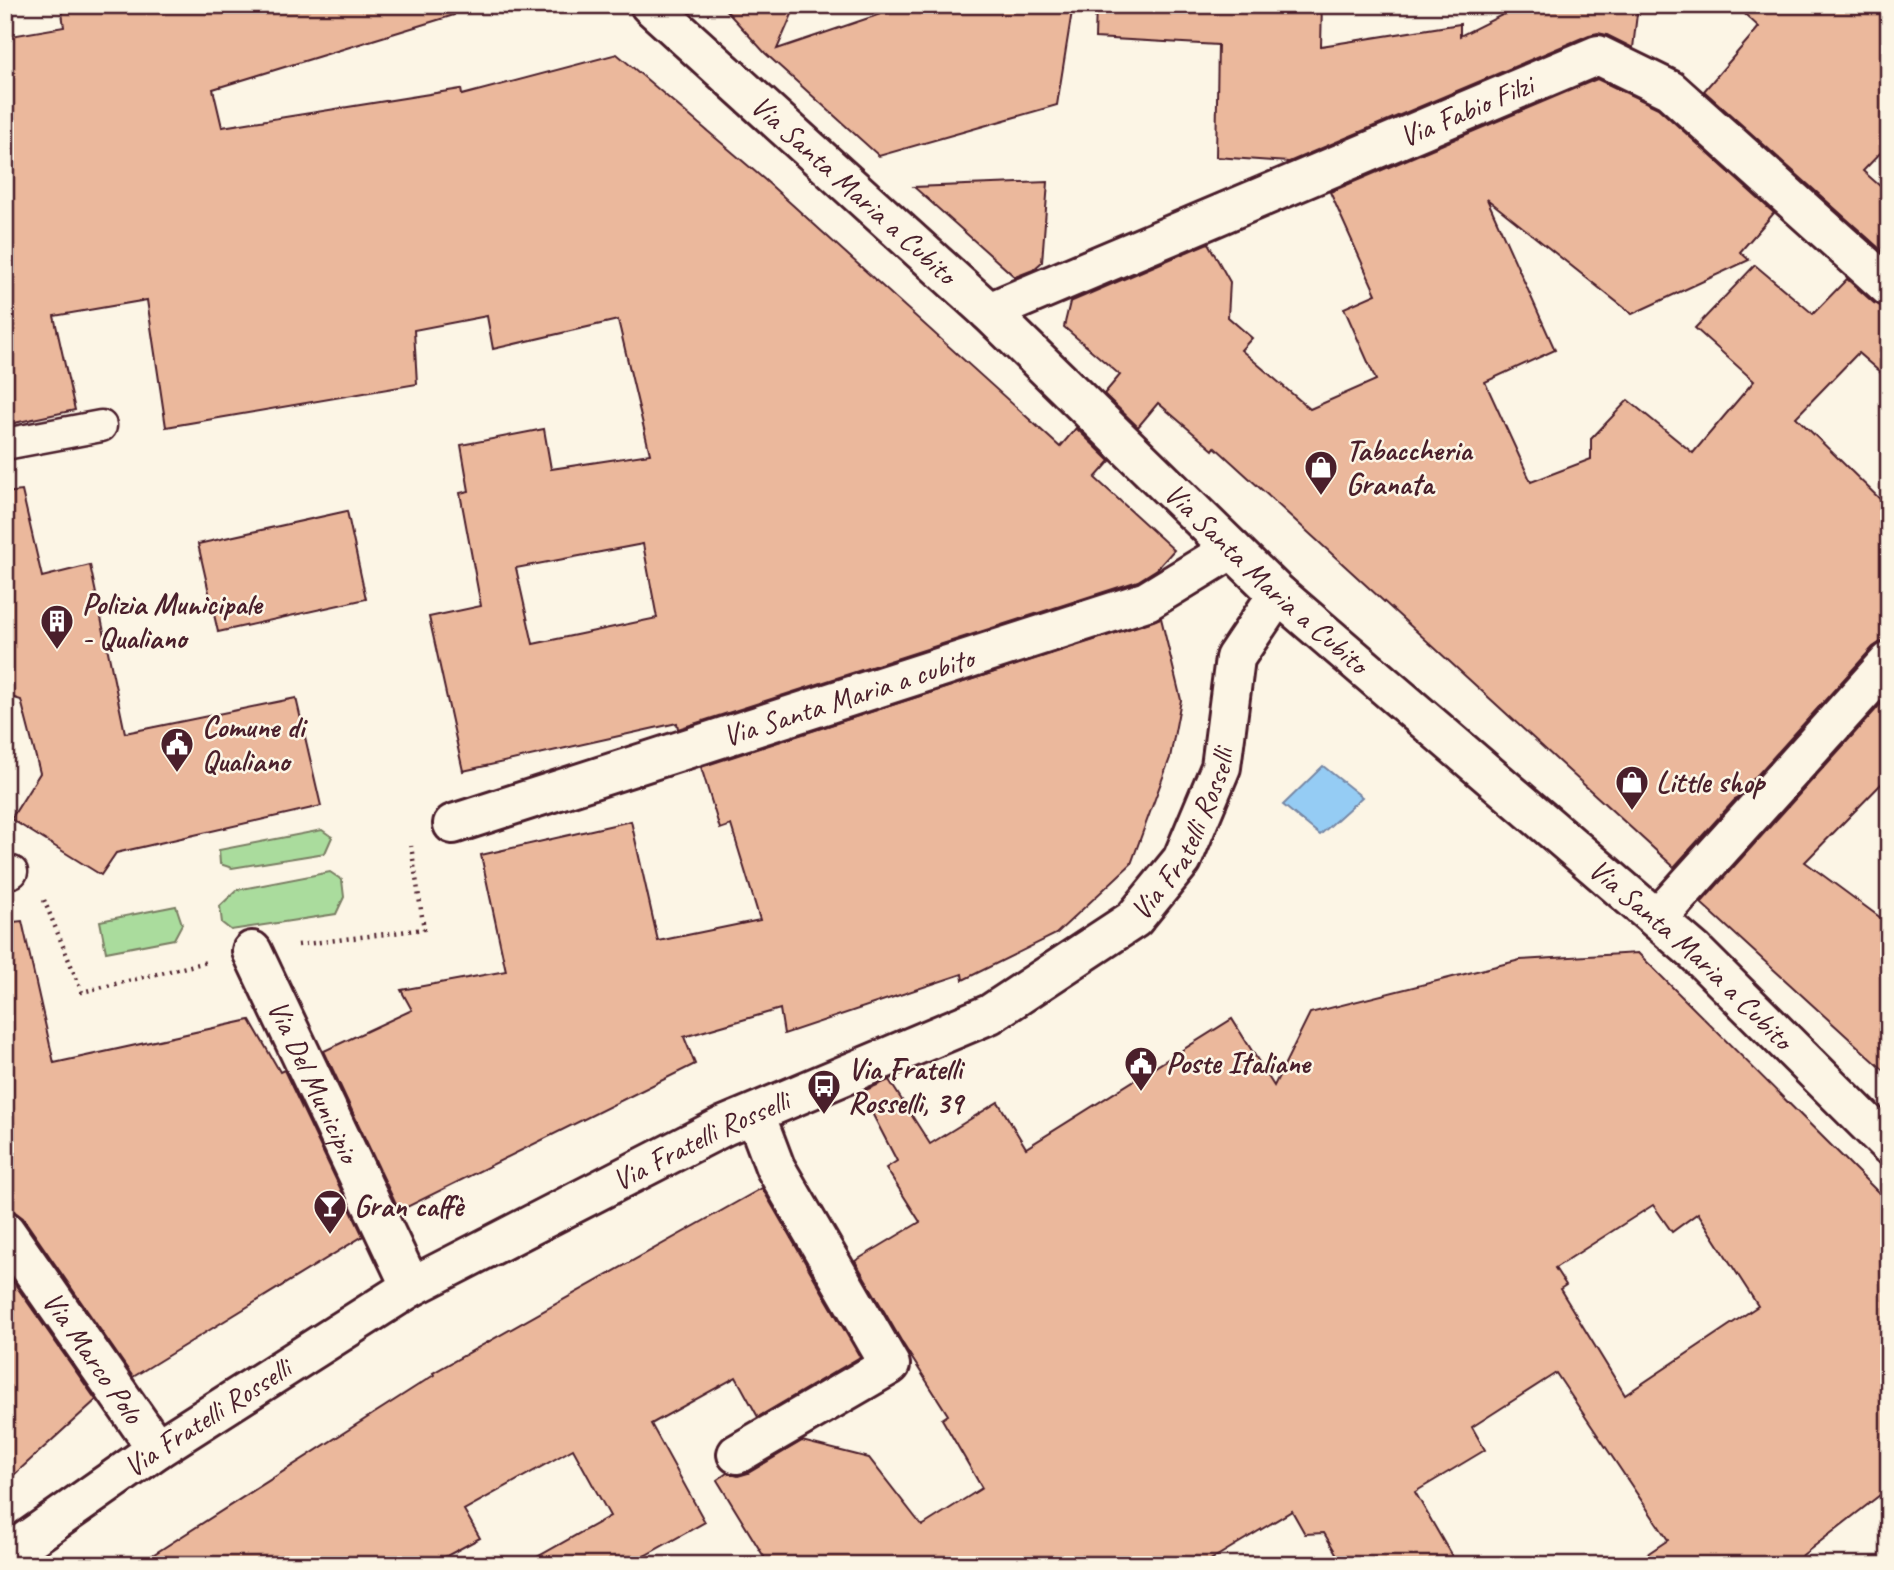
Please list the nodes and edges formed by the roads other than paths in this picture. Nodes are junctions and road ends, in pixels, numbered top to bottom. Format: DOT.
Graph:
graph roads {
  1 [pos="650,5"];
  2 [pos="1889,287"];
  3 [pos="989,312"];
  4 [pos="102,426"];
  5 [pos="5,444"];
  6 [pos="1232,549"];
  7 [pos="1278,594"];
  8 [pos="1889,662"];
  9 [pos="453,824"];
  10 [pos="1658,918"];
  11 [pos="252,951"];
  12 [pos="755,1114"];
  13 [pos="1889,1145"];
  14 [pos="5,1231"];
  15 [pos="411,1287"];
  16 [pos="157,1450"];
  17 [pos="737,1454"];
  18 [pos="5,1556"];
  1 -- 3 [label="street, Via Santa Maria a Cubito"];
  2 -- 3 [label="street, Via Fabio Filzi"];
  3 -- 6 [label="street, Via Santa Maria a Cubito"];
  4 -- 5 [label="lane"];
  6 -- 7 [label="street, Via Santa Maria a Cubito"];
  6 -- 9 [label="street, Via Santa Maria a cubito"];
  7 -- 10 [label="street, Via Santa Maria a Cubito"];
  7 -- 12 [label="street, Via Fratelli Rosselli"];
  8 -- 10 [label="street"];
  10 -- 13 [label="street, Via Santa Maria a Cubito"];
  11 -- 15 [label="street, Via Del Municipio"];
  12 -- 15 [label="street, Via Fratelli Rosselli"];
  12 -- 17 [label="street"];
  14 -- 16 [label="street, Via Marco Polo"];
  15 -- 16 [label="street, Via Fratelli Rosselli"];
  16 -- 18 [label="street, Via Fratelli Rosselli"];
}
